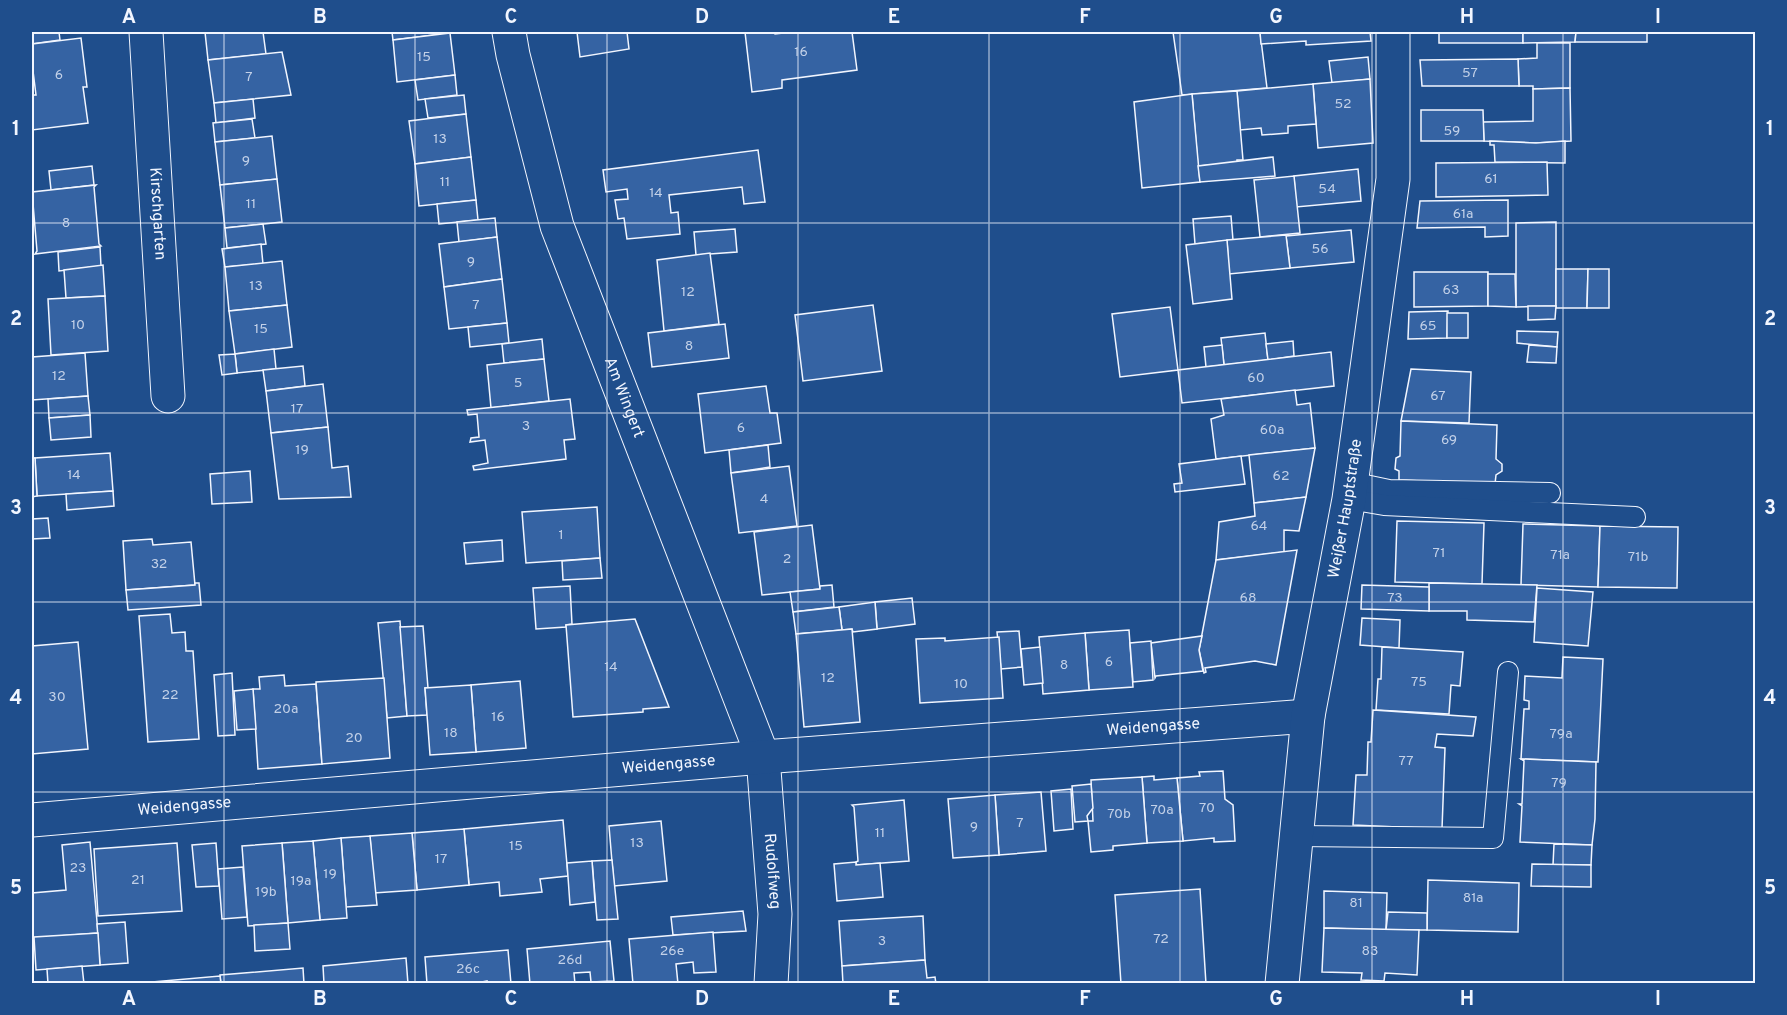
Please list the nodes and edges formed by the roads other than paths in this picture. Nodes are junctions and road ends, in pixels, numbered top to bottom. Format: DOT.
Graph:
graph roads {
  1 [pos="146,32"];
  2 [pos="509,32"];
  3 [pos="1393,32"];
  4 [pos="168,396"];
  5 [pos="1350,491"];
  6 [pos="1550,493"];
  7 [pos="1635,517"];
  8 [pos="1508,672"];
  9 [pos="1308,716"];
  10 [pos="763,757"];
  11 [pos="32,820"];
  12 [pos="1296,836"];
  13 [pos="771,984"];
  14 [pos="1282,984"];
  1 -- 4 [label="street, Kirschgarten"];
  2 -- 10 [label="street, Am Wingert"];
  3 -- 5 [label="street, Weißer Hauptstraße"];
  5 -- 6 [label="lane"];
  5 -- 7 [label="lane"];
  5 -- 9 [label="street, Weißer Hauptstraße"];
  8 -- 12 [label="lane"];
  9 -- 10 [label="street, Weidengasse"];
  9 -- 12 [label="street, Weißer Hauptstraße"];
  10 -- 11 [label="street, Weidengasse"];
  10 -- 13 [label="street, Rudolfweg"];
  12 -- 14 [label="street, Weißer Hauptstraße"];
}
